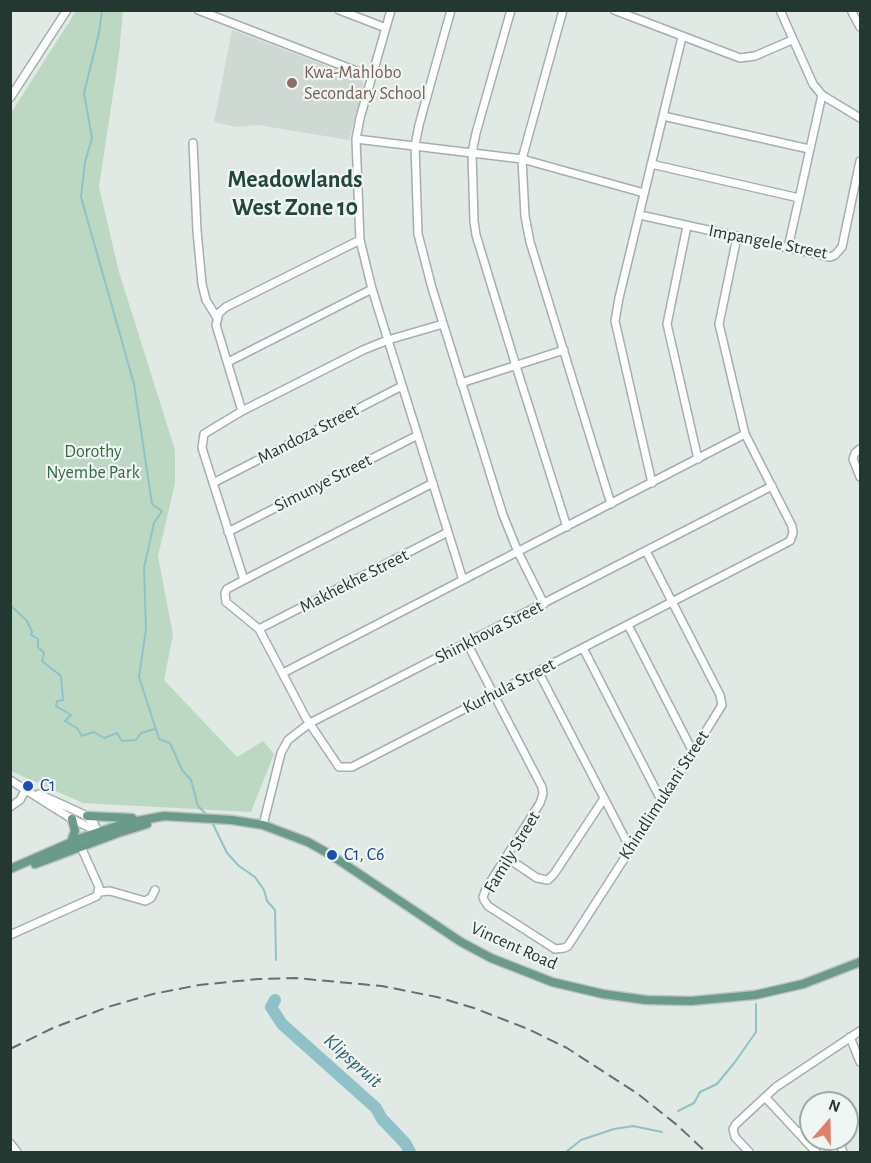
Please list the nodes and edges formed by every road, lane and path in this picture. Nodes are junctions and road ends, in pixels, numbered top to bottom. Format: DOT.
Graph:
graph roads {
  1 [pos="67,10"];
  2 [pos="198,10"];
  3 [pos="339,10"];
  4 [pos="391,10"];
  5 [pos="451,10"];
  6 [pos="511,10"];
  7 [pos="563,10"];
  8 [pos="614,10"];
  9 [pos="780,10"];
  10 [pos="851,10"];
  11 [pos="861,27"];
  12 [pos="386,28"];
  13 [pos="682,37"];
  14 [pos="792,40"];
  15 [pos="372,77"];
  16 [pos="822,95"];
  17 [pos="10,98"];
  18 [pos="663,116"];
  19 [pos="861,118"];
  20 [pos="356,140"];
  21 [pos="193,143"];
  22 [pos="415,146"];
  23 [pos="809,149"];
  24 [pos="472,153"];
  25 [pos="522,159"];
  26 [pos="651,164"];
  27 [pos="860,164"];
  28 [pos="644,193"];
  29 [pos="800,198"];
  30 [pos="640,214"];
  31 [pos="687,226"];
  32 [pos="737,237"];
  33 [pos="360,240"];
  34 [pos="788,248"];
  35 [pos="372,289"];
  36 [pos="217,318"];
  37 [pos="443,324"];
  38 [pos="388,340"];
  39 [pos="564,350"];
  40 [pos="228,362"];
  41 [pos="516,366"];
  42 [pos="461,383"];
  43 [pos="402,386"];
  44 [pos="242,411"];
  45 [pos="745,434"];
  46 [pos="418,435"];
  47 [pos="861,449"];
  48 [pos="698,459"];
  49 [pos="861,477"];
  50 [pos="213,483"];
  51 [pos="433,483"];
  52 [pos="652,483"];
  53 [pos="772,486"];
  54 [pos="611,504"];
  55 [pos="567,527"];
  56 [pos="228,532"];
  57 [pos="448,532"];
  58 [pos="646,551"];
  59 [pos="518,552"];
  60 [pos="244,580"];
  61 [pos="463,580"];
  62 [pos="672,603"];
  63 [pos="544,604"];
  64 [pos="628,625"];
  65 [pos="259,629"];
  66 [pos="467,643"];
  67 [pos="583,648"];
  68 [pos="538,671"];
  69 [pos="283,673"];
  70 [pos="494,694"];
  71 [pos="310,723"];
  72 [pos="693,752"];
  73 [pos="10,780"];
  74 [pos="26,789"];
  75 [pos="603,800"];
  76 [pos="661,800"];
  77 [pos="10,807"];
  78 [pos="87,816"];
  79 [pos="179,818"];
  80 [pos="72,819"];
  81 [pos="147,819"];
  82 [pos="263,825"];
  83 [pos="140,826"];
  84 [pos="98,831"];
  85 [pos="94,842"];
  86 [pos="71,843"];
  87 [pos="81,847"];
  88 [pos="630,848"];
  89 [pos="506,857"];
  90 [pos="10,869"];
  91 [pos="10,874"];
  92 [pos="155,890"];
  93 [pos="99,892"];
  94 [pos="484,900"];
  95 [pos="10,935"];
  96 [pos="861,962"];
  97 [pos="861,1031"];
  98 [pos="850,1037"];
  99 [pos="861,1062"];
  100 [pos="765,1097"];
  101 [pos="799,1133"];
  102 [pos="10,1143"];
  103 [pos="17,1152"];
  104 [pos="749,1152"];
  1 -- 17 [label="street"];
  2 -- 15 [label="street"];
  3 -- 12 [label="street"];
  4 -- 12 [label="street"];
  5 -- 22 [label="street"];
  6 -- 24 [label="street"];
  7 -- 25 [label="street"];
  8 -- 13 [label="street"];
  9 -- 14 [label="street"];
  10 -- 11 [label="street"];
  12 -- 15 [label="street"];
  13 -- 14 [label="street"];
  13 -- 18 [label="street"];
  14 -- 16 [label="street"];
  15 -- 20 [label="street"];
  16 -- 19 [label="street"];
  16 -- 23 [label="street"];
  18 -- 23 [label="street"];
  18 -- 26 [label="street"];
  20 -- 22 [label="street"];
  20 -- 33 [label="street"];
  21 -- 36 [label="street"];
  22 -- 24 [label="street"];
  22 -- 37 [label="street"];
  23 -- 29 [label="street"];
  24 -- 25 [label="street"];
  24 -- 41 [label="street"];
  25 -- 28 [label="street"];
  25 -- 39 [label="street"];
  26 -- 28 [label="street"];
  26 -- 29 [label="street"];
  27 -- 34 [label="street, Impangele Street"];
  28 -- 30 [label="street"];
  29 -- 34 [label="street"];
  30 -- 31 [label="street, Impangele Street"];
  30 -- 52 [label="street"];
  31 -- 32 [label="street, Impangele Street"];
  31 -- 48 [label="street"];
  32 -- 34 [label="street, Impangele Street"];
  32 -- 45 [label="street, Kurhula Street"];
  33 -- 35 [label="street"];
  33 -- 36 [label="street"];
  35 -- 38 [label="street"];
  35 -- 40 [label="street"];
  36 -- 40 [label="street"];
  37 -- 38 [label="street"];
  37 -- 42 [label="street"];
  38 -- 43 [label="street"];
  38 -- 44 [label="street"];
  39 -- 41 [label="street"];
  39 -- 54 [label="street"];
  40 -- 44 [label="street"];
  41 -- 42 [label="street"];
  41 -- 55 [label="street"];
  42 -- 59 [label="street"];
  43 -- 46 [label="street"];
  43 -- 50 [label="street, Mandoza Street"];
  44 -- 50 [label="street"];
  45 -- 48 [label="street"];
  45 -- 53 [label="street, Kurhula Street"];
  46 -- 51 [label="street"];
  46 -- 56 [label="street, Simunye Street"];
  47 -- 49 [label="street"];
  48 -- 52 [label="street"];
  50 -- 56 [label="street"];
  51 -- 57 [label="street"];
  51 -- 60 [label="street, Kurhula Street"];
  52 -- 54 [label="street"];
  53 -- 58 [label="street, Shinkhova Street"];
  53 -- 62 [label="street, Kurhula Street"];
  54 -- 55 [label="street"];
  55 -- 59 [label="street"];
  56 -- 60 [label="street"];
  57 -- 61 [label="street"];
  57 -- 65 [label="street, Makhekhe Street"];
  58 -- 62 [label="street, Khindlimukani Street"];
  58 -- 63 [label="street, Shinkhova Street"];
  59 -- 61 [label="street"];
  59 -- 63 [label="street"];
  60 -- 65 [label="street, Kurhula Street"];
  61 -- 69 [label="street"];
  62 -- 64 [label="street, Kurhula Street"];
  62 -- 72 [label="street, Khindlimukani Street"];
  63 -- 66 [label="street, Shinkhova Street"];
  64 -- 67 [label="street, Kurhula Street"];
  64 -- 72 [label="street"];
  65 -- 69 [label="street, Kurhula Street"];
  66 -- 70 [label="street, Family Street"];
  66 -- 71 [label="street, Shinkhova Street"];
  67 -- 68 [label="street, Kurhula Street"];
  67 -- 76 [label="street"];
  68 -- 70 [label="street, Kurhula Street"];
  68 -- 75 [label="street"];
  69 -- 71 [label="street, Kurhula Street"];
  70 -- 71 [label="street, Kurhula Street"];
  70 -- 89 [label="street, Family Street"];
  71 -- 82 [label="street, Shinkhova Street"];
  72 -- 76 [label="street, Khindlimukani Street"];
  73 -- 74 [label="street"];
  74 -- 77 [label="street"];
  74 -- 78 [label="street"];
  74 -- 80 [label="street"];
  75 -- 88 [label="street"];
  75 -- 89 [label="street"];
  76 -- 88 [label="street, Khindlimukani Street"];
  78 -- 81 [label="main road"];
  78 -- 84 [label="street"];
  79 -- 81 [label="main road, Vincent Road"];
  79 -- 82 [label="main road, Vincent Road"];
  79 -- 83 [label="main road, Vincent Road"];
  80 -- 84 [label="street"];
  80 -- 86 [label="main road"];
  81 -- 84 [label="main road, Vincent Road"];
  82 -- 96 [label="main road, Vincent Road"];
  83 -- 84 [label="street"];
  83 -- 85 [label="main road, Vincent Road"];
  84 -- 85 [label="street"];
  84 -- 86 [label="main road, Vincent Road"];
  85 -- 87 [label="main road, Vincent Road"];
  86 -- 90 [label="main road, Vincent Road"];
  87 -- 91 [label="main road, Vincent Road"];
  87 -- 93 [label="street"];
  88 -- 94 [label="street, Khindlimukani Street"];
  89 -- 94 [label="street, Family Street"];
  92 -- 93 [label="street"];
  93 -- 95 [label="street"];
  97 -- 98 [label="street"];
  98 -- 99 [label="street"];
  98 -- 100 [label="street"];
  100 -- 101 [label="street"];
  100 -- 104 [label="street"];
  102 -- 103 [label="street"];
}
